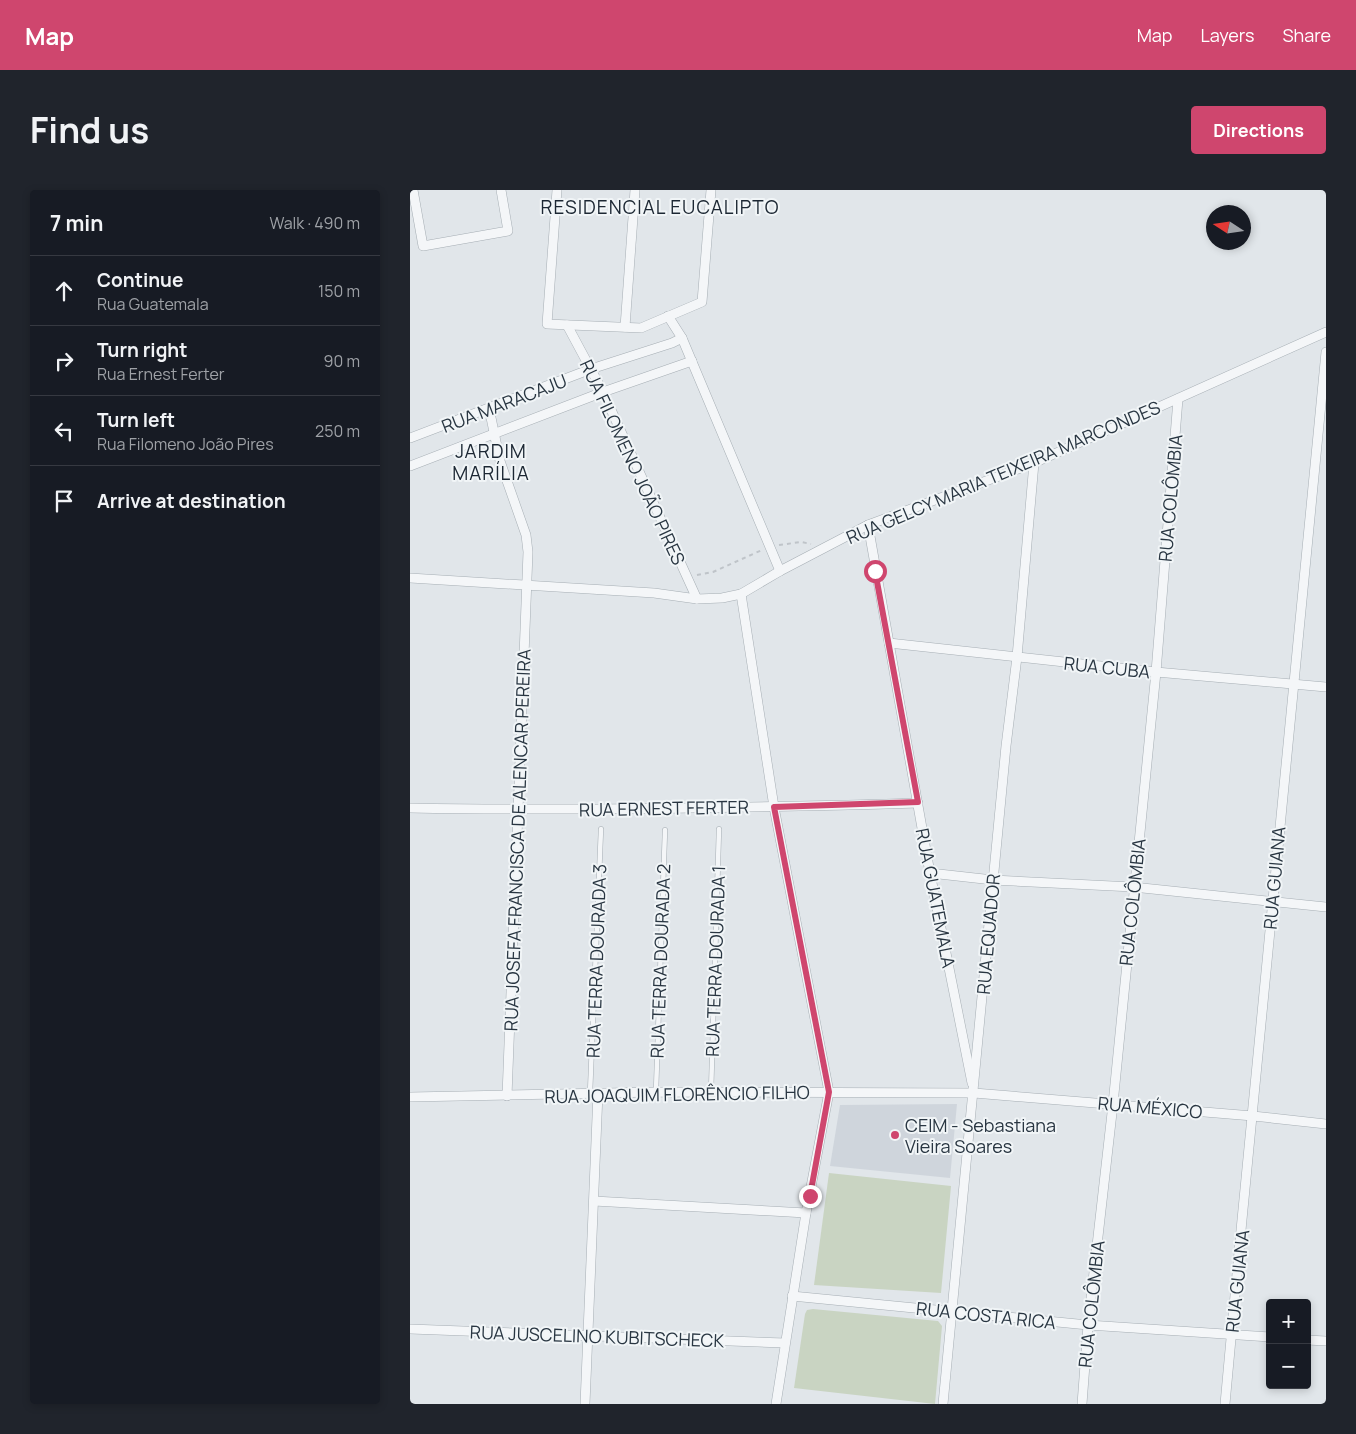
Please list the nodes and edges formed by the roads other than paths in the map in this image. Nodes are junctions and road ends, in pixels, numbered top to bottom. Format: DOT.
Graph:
graph roads {
  1 [pos="414,190"];
  2 [pos="501,190"];
  3 [pos="557,190"];
  4 [pos="635,190"];
  5 [pos="711,190"];
  6 [pos="668,316"];
  7 [pos="567,325"];
  8 [pos="625,327"];
  9 [pos="1326,332"];
  10 [pos="682,338"];
  11 [pos="1326,352"];
  12 [pos="692,361"];
  13 [pos="592,369"];
  14 [pos="603,392"];
  15 [pos="1178,399"];
  16 [pos="489,408"];
  17 [pos="494,433"];
  18 [pos="410,438"];
  19 [pos="1034,463"];
  20 [pos="410,466"];
  21 [pos="868,525"];
  22 [pos="780,571"];
  23 [pos="410,578"];
  24 [pos="526,584"];
  25 [pos="741,594"];
  26 [pos="698,599"];
  27 [pos="889,643"];
  28 [pos="1016,657"];
  29 [pos="1156,672"];
  30 [pos="1293,685"];
  31 [pos="1326,687"];
  32 [pos="918,802"];
  33 [pos="774,807"];
  34 [pos="410,808"];
  35 [pos="518,810"];
  36 [pos="601,829"];
  37 [pos="665,830"];
  38 [pos="719,830"];
  39 [pos="930,873"];
  40 [pos="993,880"];
  41 [pos="1133,888"];
  42 [pos="1271,900"];
  43 [pos="1326,907"];
  44 [pos="656,1092"];
  45 [pos="829,1092"];
  46 [pos="594,1093"];
  47 [pos="711,1093"];
  48 [pos="974,1093"];
  49 [pos="507,1096"];
  50 [pos="410,1097"];
  51 [pos="1113,1104"];
  52 [pos="1253,1116"];
  53 [pos="1326,1124"];
  54 [pos="594,1201"];
  55 [pos="806,1213"];
  56 [pos="792,1296"];
  57 [pos="952,1312"];
  58 [pos="1088,1325"];
  59 [pos="410,1329"];
  60 [pos="1232,1335"];
  61 [pos="588,1336"];
  62 [pos="1266,1337"];
  63 [pos="1311,1340"];
  64 [pos="1326,1342"];
  65 [pos="785,1343"];
  66 [pos="585,1404"];
  67 [pos="776,1404"];
  68 [pos="943,1404"];
  69 [pos="1082,1404"];
  70 [pos="1225,1404"];
  1 -- 2 [label="street"];
  3 -- 7 [label="street"];
  4 -- 8 [label="street"];
  5 -- 6 [label="street"];
  6 -- 8 [label="street"];
  6 -- 10 [label="street"];
  7 -- 8 [label="street"];
  7 -- 13 [label="street, RUA FILOMENO JOÃO PIRES"];
  9 -- 15 [label="street, RUA GELCY MARIA TEIXEIRA MARCONDES"];
  10 -- 12 [label="street"];
  10 -- 13 [label="street, RUA MARACAJU"];
  11 -- 30 [label="street, RUA GUIANA"];
  12 -- 14 [label="street, RUA MARACAJU"];
  12 -- 22 [label="street"];
  13 -- 14 [label="street, RUA FILOMENO JOÃO PIRES"];
  13 -- 16 [label="street, RUA MARACAJU"];
  14 -- 17 [label="street, RUA MARACAJU"];
  14 -- 26 [label="street, RUA FILOMENO JOÃO PIRES"];
  15 -- 19 [label="street, RUA GELCY MARIA TEIXEIRA MARCONDES"];
  15 -- 29 [label="street, RUA COLÔMBIA"];
  16 -- 17 [label="street, RUA JOSEFA FRANCISCA DE ALENCAR PEREIRA"];
  16 -- 18 [label="street, RUA MARACAJU"];
  17 -- 20 [label="street, RUA MARACAJU"];
  17 -- 24 [label="street, RUA JOSEFA FRANCISCA DE ALENCAR PEREIRA"];
  19 -- 21 [label="street, RUA GELCY MARIA TEIXEIRA MARCONDES"];
  19 -- 28 [label="street, RUA EQUADOR"];
  21 -- 22 [label="street, RUA GELCY MARIA TEIXEIRA MARCONDES"];
  21 -- 27 [label="street, RUA GUATEMALA"];
  22 -- 25 [label="street, RUA GELCY MARIA TEIXEIRA MARCONDES"];
  23 -- 24 [label="street, RUA GELCY MARIA TEIXEIRA MARCONDES"];
  24 -- 26 [label="street, RUA GELCY MARIA TEIXEIRA MARCONDES"];
  24 -- 35 [label="street, RUA JOSEFA FRANCISCA DE ALENCAR PEREIRA"];
  25 -- 26 [label="street, RUA GELCY MARIA TEIXEIRA MARCONDES"];
  25 -- 33 [label="street"];
  27 -- 28 [label="street, RUA CUBA"];
  27 -- 32 [label="street, RUA GUATEMALA"];
  28 -- 29 [label="street, RUA CUBA"];
  28 -- 40 [label="street, RUA EQUADOR"];
  29 -- 30 [label="street, RUA CUBA"];
  29 -- 41 [label="street, RUA COLÔMBIA"];
  30 -- 31 [label="street, RUA CUBA"];
  30 -- 42 [label="street, RUA GUIANA"];
  32 -- 33 [label="street, RUA ERNEST FERTER"];
  32 -- 39 [label="street, RUA GUATEMALA"];
  33 -- 35 [label="street, RUA ERNEST FERTER"];
  33 -- 45 [label="street"];
  34 -- 35 [label="street, RUA ERNEST FERTER"];
  35 -- 49 [label="street, RUA JOSEFA FRANCISCA DE ALENCAR PEREIRA"];
  36 -- 46 [label="lane, RUA TERRA DOURADA 3"];
  37 -- 44 [label="lane, RUA TERRA DOURADA 2"];
  38 -- 47 [label="lane, RUA TERRA DOURADA 1"];
  39 -- 40 [label="street"];
  39 -- 48 [label="street, RUA GUATEMALA"];
  40 -- 41 [label="street"];
  40 -- 48 [label="street, RUA EQUADOR"];
  41 -- 42 [label="street"];
  41 -- 51 [label="street, RUA COLÔMBIA"];
  42 -- 43 [label="street"];
  42 -- 52 [label="street, RUA GUIANA"];
  44 -- 46 [label="street, RUA JOAQUIM FLORÊNCIO FILHO"];
  44 -- 47 [label="street, RUA JOAQUIM FLORÊNCIO FILHO"];
  45 -- 47 [label="street, RUA JOAQUIM FLORÊNCIO FILHO"];
  45 -- 48 [label="street, RUA JOAQUIM FLORÊNCIO FILHO"];
  45 -- 55 [label="street"];
  46 -- 49 [label="street, RUA JOAQUIM FLORÊNCIO FILHO"];
  46 -- 54 [label="street"];
  48 -- 51 [label="street, RUA MÉXICO"];
  48 -- 57 [label="street, RUA EQUADOR"];
  49 -- 50 [label="street, RUA JOAQUIM FLORÊNCIO FILHO"];
  51 -- 52 [label="street, RUA MÉXICO"];
  51 -- 58 [label="street, RUA COLÔMBIA"];
  52 -- 53 [label="street, RUA MÉXICO"];
  52 -- 60 [label="street, RUA GUIANA"];
  54 -- 55 [label="street"];
  54 -- 61 [label="street"];
  55 -- 56 [label="street"];
  56 -- 57 [label="street, RUA COSTA RICA"];
  56 -- 65 [label="street"];
  57 -- 58 [label="street, RUA COSTA RICA"];
  57 -- 68 [label="street, RUA EQUADOR"];
  58 -- 60 [label="street, RUA COSTA RICA"];
  58 -- 69 [label="street, RUA COLÔMBIA"];
  59 -- 61 [label="street, RUA JUSCELINO KUBITSCHECK"];
  60 -- 62 [label="street, RUA COSTA RICA"];
  60 -- 70 [label="street, RUA GUIANA"];
  61 -- 65 [label="street, RUA JUSCELINO KUBITSCHECK"];
  61 -- 66 [label="street"];
  63 -- 64 [label="street"];
  65 -- 67 [label="street"];
}
